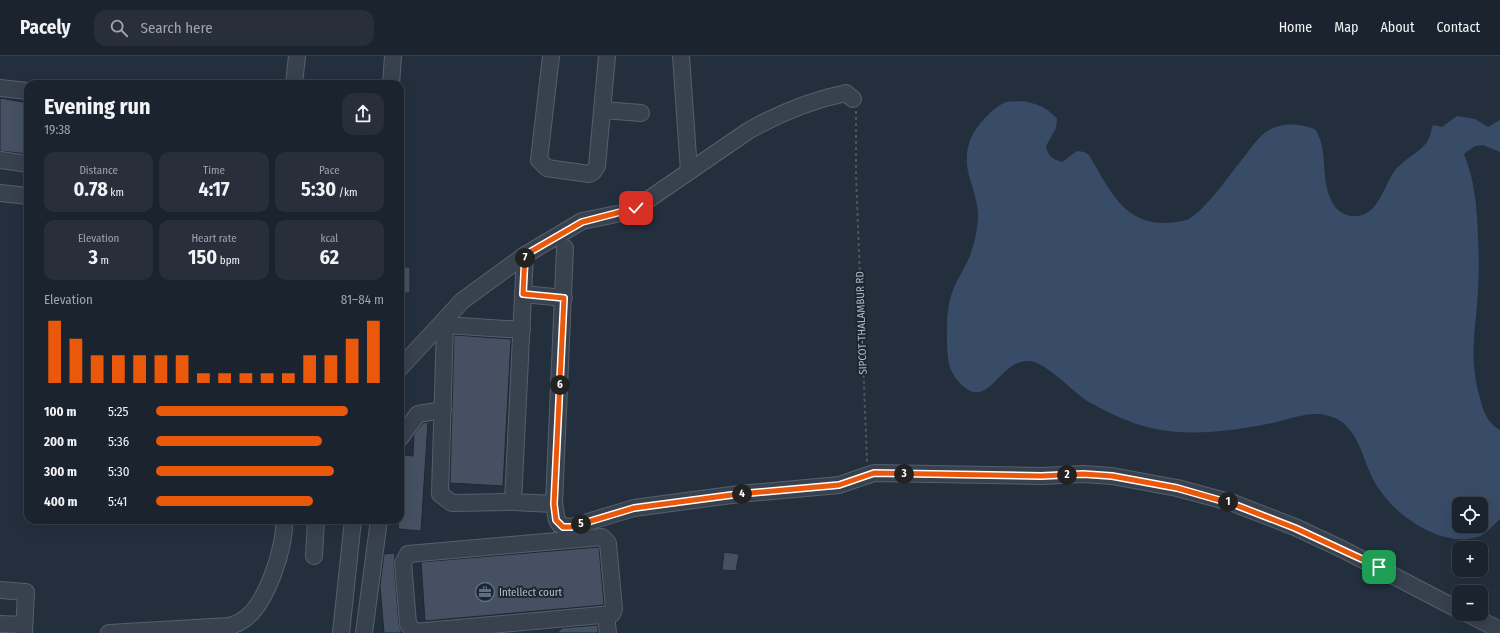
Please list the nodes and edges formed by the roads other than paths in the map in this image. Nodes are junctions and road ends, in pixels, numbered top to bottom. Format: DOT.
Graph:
graph roads {
  1 [pos="297,56"];
  2 [pos="393,56"];
  3 [pos="551,56"];
  4 [pos="607,56"];
  5 [pos="681,56"];
  6 [pos="294,80"];
  7 [pos="391,80"];
  8 [pos="0,88"];
  9 [pos="24,91"];
  10 [pos="853,99"];
  11 [pos="602,110"];
  12 [pos="641,113"];
  13 [pos="0,160"];
  14 [pos="24,163"];
  15 [pos="689,171"];
  16 [pos="0,193"];
  17 [pos="24,196"];
  18 [pos="565,248"];
  19 [pos="525,255"];
  20 [pos="523,294"];
  21 [pos="564,298"];
  22 [pos="522,330"];
  23 [pos="404,364"];
  24 [pos="443,410"];
  25 [pos="404,433"];
  26 [pos="513,502"];
  27 [pos="554,504"];
  28 [pos="284,524"];
  29 [pos="316,524"];
  30 [pos="354,524"];
  31 [pos="378,524"];
  32 [pos="314,556"];
  33 [pos="0,590"];
  34 [pos="1452,606"];
  35 [pos="606,615"];
  36 [pos="1482,621"];
  37 [pos="0,624"];
  38 [pos="24,629"];
  39 [pos="492,629"];
  40 [pos="1500,630"];
  41 [pos="110,633"];
  42 [pos="342,633"];
  43 [pos="364,633"];
  44 [pos="608,633"];
  1 -- 6 [label="street"];
  2 -- 7 [label="street"];
  3 -- 11 [label="street"];
  4 -- 11 [label="street"];
  5 -- 15 [label="street"];
  8 -- 9 [label="street"];
  10 -- 15 [label="street"];
  11 -- 12 [label="street"];
  13 -- 14 [label="street"];
  15 -- 19 [label="street"];
  16 -- 17 [label="street"];
  18 -- 21 [label="street"];
  19 -- 20 [label="street"];
  19 -- 23 [label="street"];
  20 -- 21 [label="street"];
  20 -- 22 [label="street"];
  21 -- 27 [label="street"];
  22 -- 24 [label="street"];
  22 -- 26 [label="street"];
  24 -- 25 [label="street"];
  24 -- 26 [label="street"];
  26 -- 27 [label="street"];
  27 -- 34 [label="street"];
  28 -- 41 [label="street"];
  29 -- 32 [label="street"];
  30 -- 42 [label="street"];
  31 -- 43 [label="street"];
  33 -- 38 [label="street"];
  35 -- 39 [label="street"];
  35 -- 39 [label="street"];
  35 -- 44 [label="street"];
  36 -- 40 [label="street"];
  37 -- 38 [label="street"];
}
